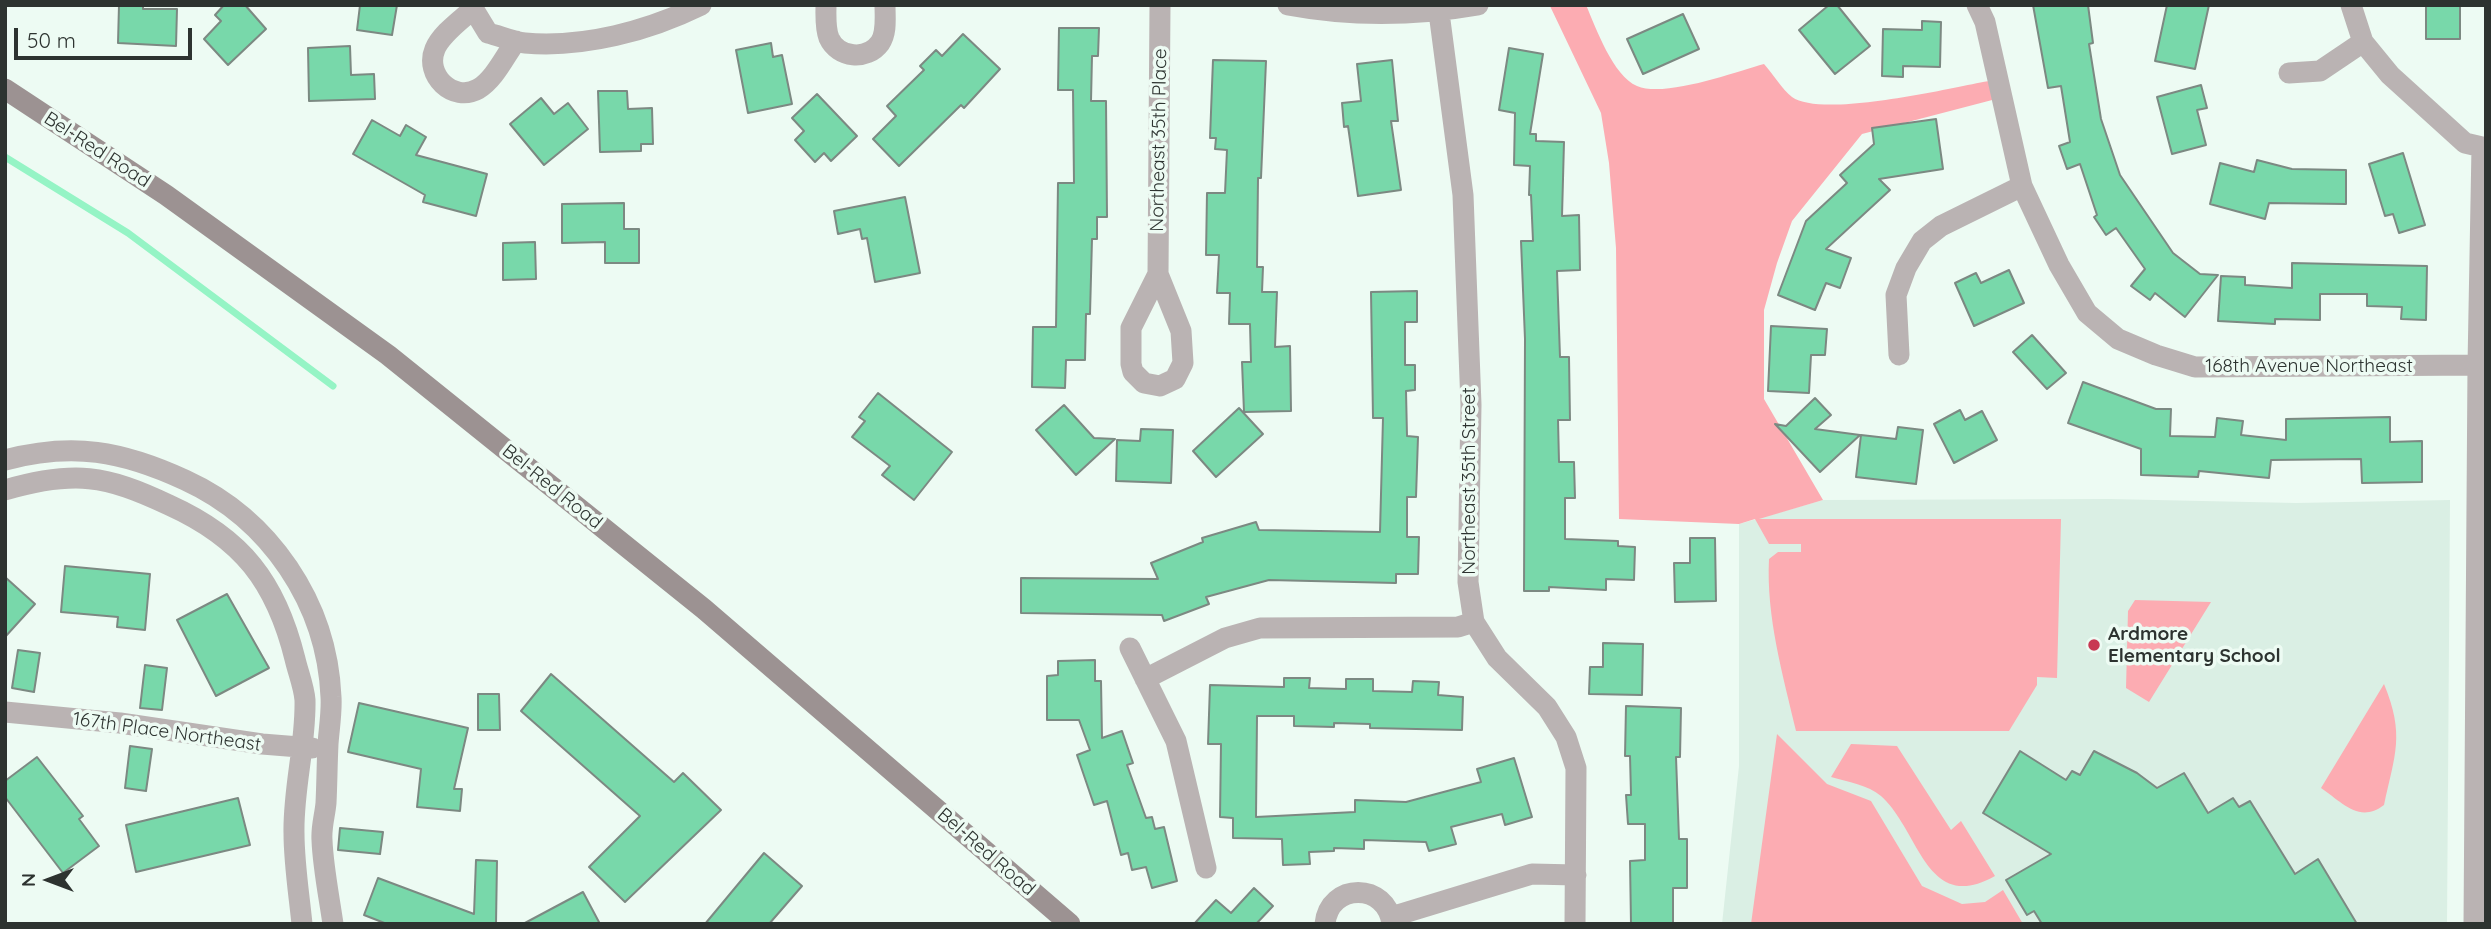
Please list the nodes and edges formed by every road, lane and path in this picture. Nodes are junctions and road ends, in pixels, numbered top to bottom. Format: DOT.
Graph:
graph roads {
  1 [pos="701,5"];
  2 [pos="826,5"];
  3 [pos="885,5"];
  4 [pos="1160,5"];
  5 [pos="1288,5"];
  6 [pos="1478,5"];
  7 [pos="1976,5"];
  8 [pos="2351,5"];
  9 [pos="472,7"];
  10 [pos="1438,8"];
  11 [pos="516,41"];
  12 [pos="2363,42"];
  13 [pos="2289,73"];
  14 [pos="5,89"];
  15 [pos="2484,143"];
  16 [pos="2022,186"];
  17 [pos="1158,274"];
  18 [pos="1899,355"];
  19 [pos="2478,365"];
  20 [pos="5,460"];
  21 [pos="5,490"];
  22 [pos="1474,622"];
  23 [pos="1130,648"];
  24 [pos="1145,679"];
  25 [pos="5,712"];
  26 [pos="300,748"];
  27 [pos="328,748"];
  28 [pos="296,801"];
  29 [pos="326,806"];
  30 [pos="1206,868"];
  31 [pos="1576,875"];
  32 [pos="1392,920"];
  33 [pos="302,924"];
  34 [pos="332,924"];
  35 [pos="1070,924"];
  36 [pos="1325,924"];
  37 [pos="1575,924"];
  38 [pos="2474,924"];
  1 -- 11 [label="street"];
  2 -- 3 [label="street"];
  4 -- 17 [label="street, Northeast 35th Place"];
  5 -- 10 [label="street"];
  6 -- 10 [label="street"];
  7 -- 16 [label="street, 168th Avenue Northeast"];
  8 -- 12 [label="street"];
  9 -- 11 [label="street"];
  9 -- 11 [label="street"];
  10 -- 22 [label="street, Northeast 35th Street"];
  12 -- 13 [label="street"];
  12 -- 15 [label="street"];
  14 -- 35 [label="main road, Bel-Red Road"];
  15 -- 19 [label="street"];
  16 -- 18 [label="street"];
  16 -- 19 [label="street, 168th Avenue Northeast"];
  17 -- 17 [label="street, Northeast 35th Place"];
  19 -- 38 [label="street"];
  20 -- 27 [label="street"];
  21 -- 26 [label="street"];
  22 -- 24 [label="street"];
  22 -- 31 [label="street, Northeast 35th Street"];
  23 -- 24 [label="street"];
  24 -- 30 [label="street"];
  25 -- 26 [label="street, 167th Place Northeast"];
  26 -- 27 [label="street, 167th Place Northeast"];
  26 -- 28 [label="street"];
  27 -- 29 [label="street"];
  28 -- 29 [label="street"];
  28 -- 33 [label="street"];
  29 -- 34 [label="street"];
  31 -- 32 [label="street"];
  31 -- 37 [label="street, Northeast 35th Street"];
  32 -- 36 [label="street"];
}
